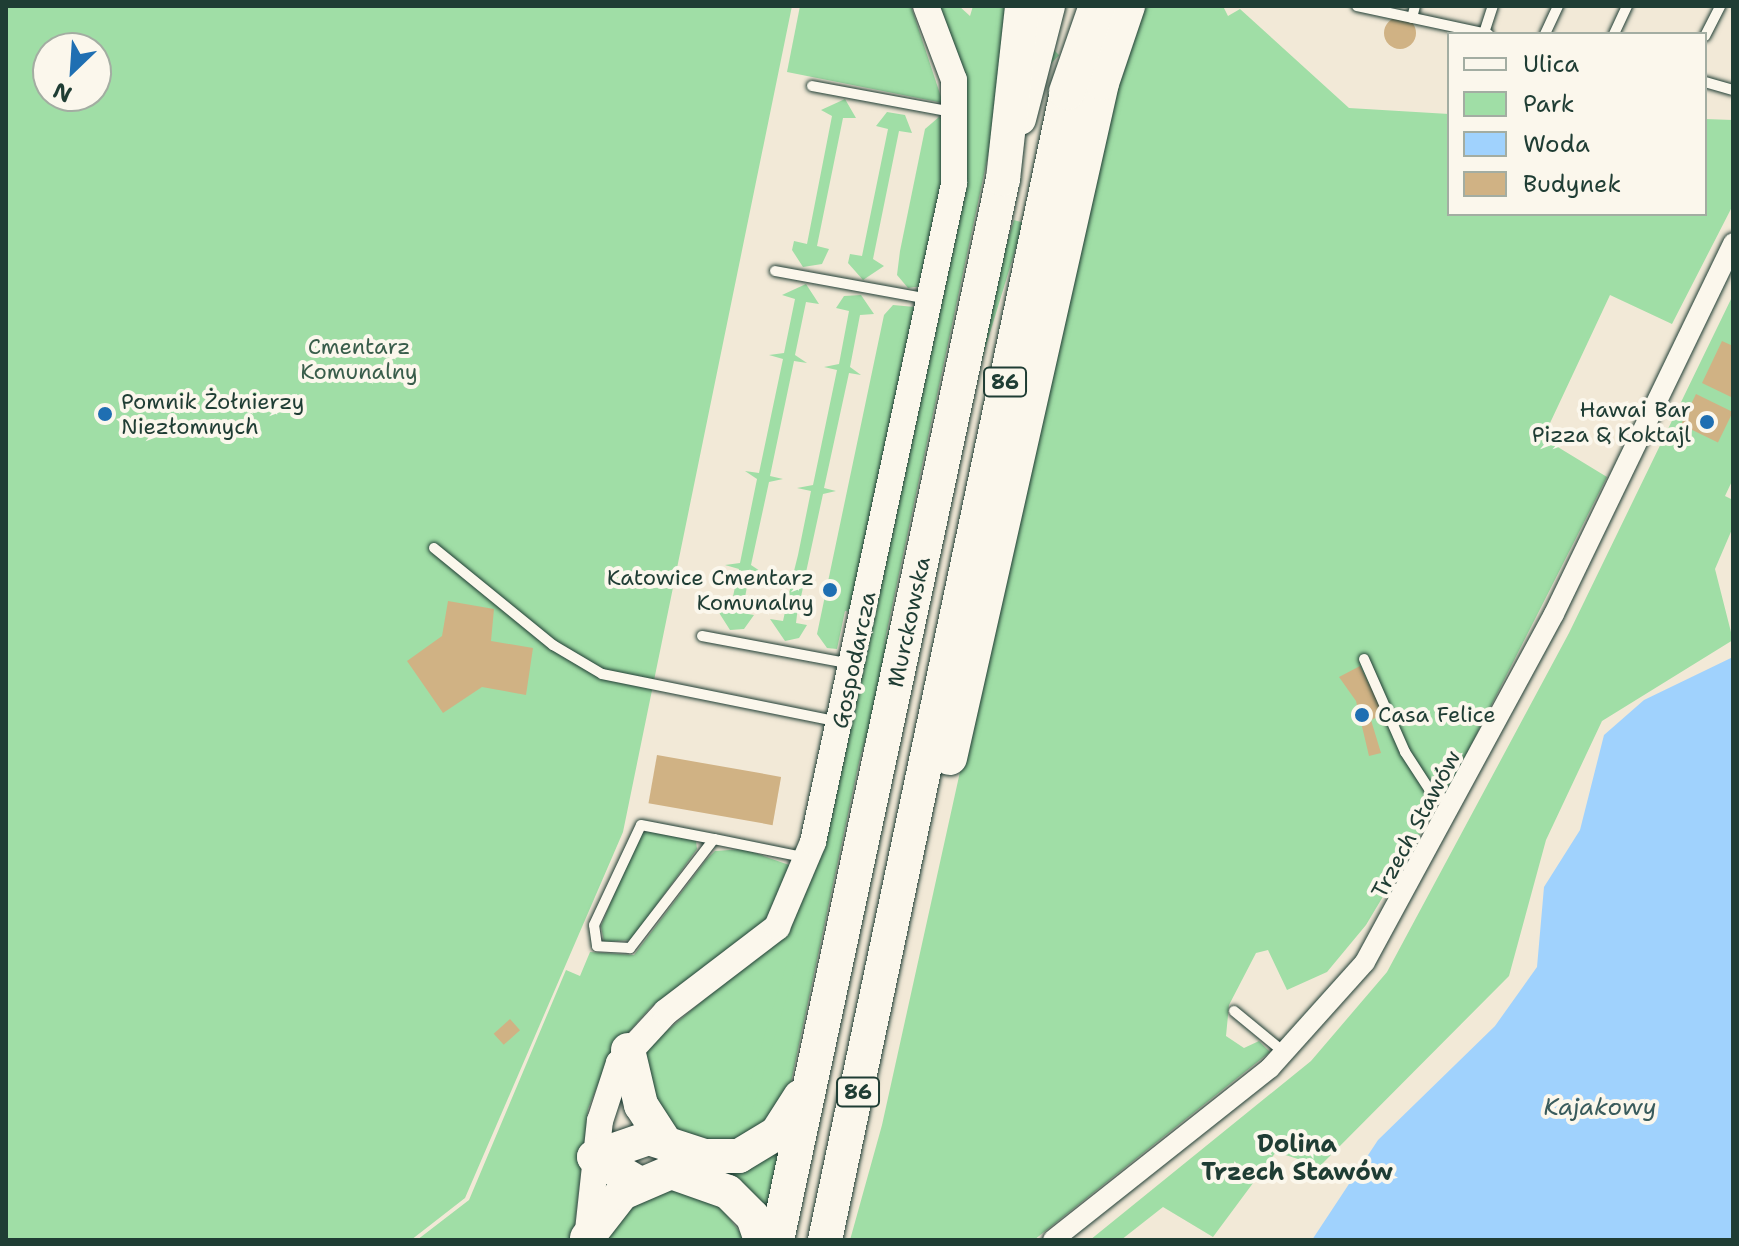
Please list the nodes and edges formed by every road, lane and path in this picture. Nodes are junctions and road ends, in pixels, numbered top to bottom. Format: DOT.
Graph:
graph roads {
  1 [pos="926,6"];
  2 [pos="1022,6"];
  3 [pos="1049,6"];
  4 [pos="1082,6"];
  5 [pos="1097,6"];
  6 [pos="1128,6"];
  7 [pos="1357,6"];
  8 [pos="1415,6"];
  9 [pos="1493,6"];
  10 [pos="1558,6"];
  11 [pos="1627,6"];
  12 [pos="1720,6"];
  13 [pos="1412,18"];
  14 [pos="1477,32"];
  15 [pos="1486,32"];
  16 [pos="1546,32"];
  17 [pos="1615,32"];
  18 [pos="1707,32"];
  19 [pos="1707,83"];
  20 [pos="812,86"];
  21 [pos="1733,90"];
  22 [pos="1067,92"];
  23 [pos="958,113"];
  24 [pos="1003,179"];
  25 [pos="1733,243"];
  26 [pos="775,271"];
  27 [pos="931,300"];
  28 [pos="434,548"];
  29 [pos="702,636"];
  30 [pos="1364,659"];
  31 [pos="854,665"];
  32 [pos="841,723"];
  33 [pos="1454,806"];
  34 [pos="714,839"];
  35 [pos="809,858"];
  36 [pos="891,945"];
  37 [pos="1234,1011"];
  38 [pos="628,1050"];
  39 [pos="1285,1053"];
  40 [pos="817,1056"];
  41 [pos="663,1139"];
  42 [pos="594,1157"];
  43 [pos="638,1183"];
  44 [pos="587,1239"];
  45 [pos="761,1240"];
  46 [pos="777,1240"];
  47 [pos="825,1240"];
  48 [pos="1053,1240"];
  1 -- 23 [label="street, Gospodarcza"];
  2 -- 24 [label="highway"];
  3 -- 24 [label="main road, Murckowska / 86"];
  4 -- 22 [label="main road, Murckowska / 86"];
  5 -- 22 [label="highway"];
  6 -- 36 [label="highway"];
  7 -- 13 [label="lane"];
  8 -- 13 [label="lane"];
  9 -- 15 [label="lane"];
  10 -- 16 [label="lane"];
  11 -- 17 [label="lane"];
  12 -- 18 [label="lane"];
  13 -- 14 [label="lane"];
  19 -- 21 [label="lane"];
  20 -- 23 [label="lane"];
  22 -- 36 [label="highway, Murckowska / 86"];
  23 -- 27 [label="street, Gospodarcza"];
  24 -- 40 [label="highway, Murckowska / 86"];
  25 -- 33 [label="street, Trzech Stawów"];
  26 -- 27 [label="lane"];
  27 -- 31 [label="street, Gospodarcza"];
  28 -- 32 [label="lane"];
  29 -- 31 [label="lane"];
  30 -- 33 [label="lane"];
  31 -- 32 [label="street, Gospodarcza"];
  32 -- 35 [label="street, Gospodarcza"];
  33 -- 39 [label="street, Trzech Stawów"];
  34 -- 34 [label="lane"];
  34 -- 35 [label="lane"];
  35 -- 38 [label="street, Gospodarcza"];
  36 -- 47 [label="highway, Murckowska / 86"];
  37 -- 39 [label="lane"];
  38 -- 41 [label="highway"];
  38 -- 42 [label="street, Gospodarcza"];
  39 -- 48 [label="street, Trzech Stawów"];
  40 -- 41 [label="highway"];
  40 -- 46 [label="highway, Murckowska / 86"];
  41 -- 42 [label="highway"];
  42 -- 43 [label="highway"];
  42 -- 44 [label="street, Gospodarcza"];
  43 -- 44 [label="highway"];
  43 -- 45 [label="highway"];
}
